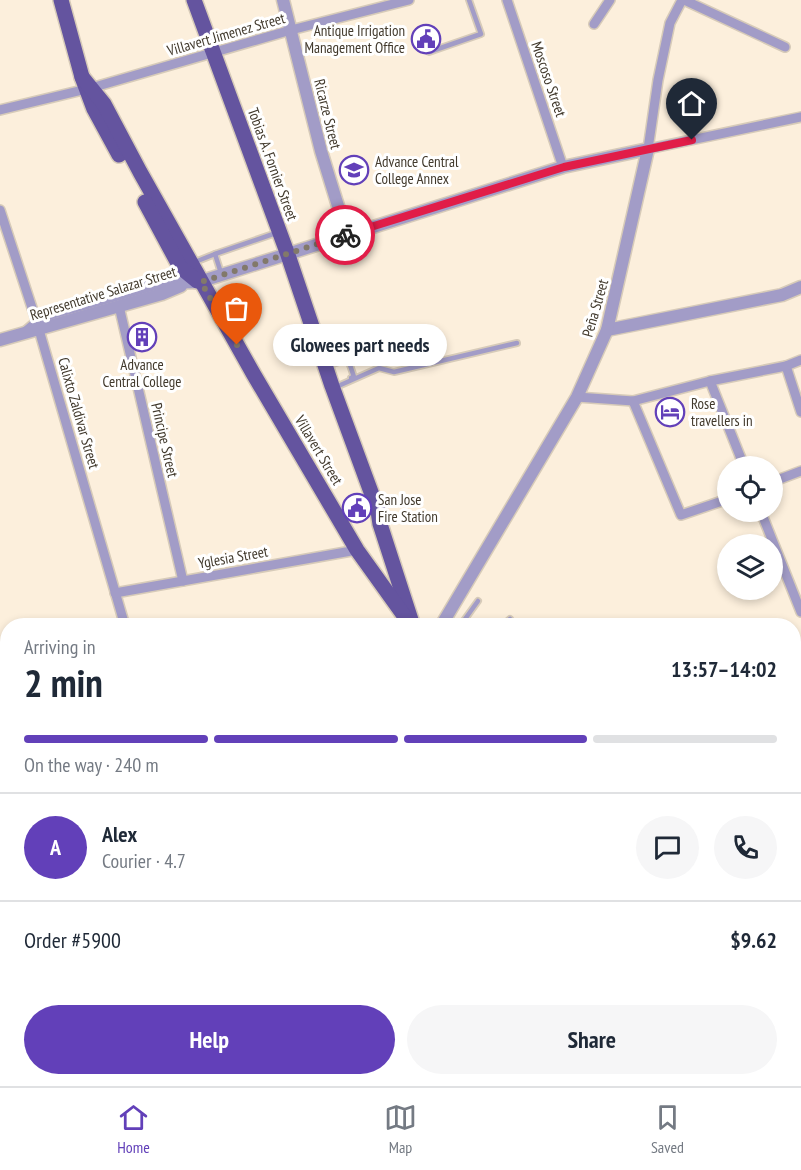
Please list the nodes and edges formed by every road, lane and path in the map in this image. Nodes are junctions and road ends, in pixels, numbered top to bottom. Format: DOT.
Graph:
graph roads {
  1 [pos="61,0"];
  2 [pos="194,0"];
  3 [pos="283,0"];
  4 [pos="409,0"];
  5 [pos="469,0"];
  6 [pos="507,0"];
  7 [pos="610,0"];
  8 [pos="683,0"];
  9 [pos="594,24"];
  10 [pos="291,30"];
  11 [pos="785,46"];
  12 [pos="429,51"];
  13 [pos="213,53"];
  14 [pos="86,85"];
  15 [pos="0,110"];
  16 [pos="801,117"];
  17 [pos="648,149"];
  18 [pos="564,167"];
  19 [pos="0,210"];
  20 [pos="279,232"];
  21 [pos="348,235"];
  22 [pos="215,254"];
  23 [pos="288,255"];
  24 [pos="192,263"];
  25 [pos="222,276"];
  26 [pos="198,284"];
  27 [pos="801,287"];
  28 [pos="119,306"];
  29 [pos="35,329"];
  30 [pos="608,330"];
  31 [pos="316,339"];
  32 [pos="0,340"];
  33 [pos="517,343"];
  34 [pos="294,348"];
  35 [pos="801,360"];
  36 [pos="786,366"];
  37 [pos="326,367"];
  38 [pos="710,381"];
  39 [pos="333,387"];
  40 [pos="577,397"];
  41 [pos="633,400"];
  42 [pos="801,411"];
  43 [pos="740,456"];
  44 [pos="801,471"];
  45 [pos="783,478"];
  46 [pos="717,502"];
  47 [pos="378,511"];
  48 [pos="765,522"];
  49 [pos="357,550"];
  50 [pos="183,581"];
  51 [pos="115,593"];
  52 [pos="478,601"];
  53 [pos="801,612"];
  54 [pos="123,618"];
  55 [pos="406,618"];
  56 [pos="409,618"];
  57 [pos="416,618"];
  58 [pos="446,618"];
  59 [pos="466,618"];
  1 -- 14 [label="main road, Villavert Street"];
  2 -- 13 [label="main road, Tobias A. Fornier Street"];
  3 -- 10 [label="street, Ricarze Street"];
  4 -- 10 [label="street, Villavert Jimenez Street"];
  5 -- 12 [label="lane"];
  6 -- 18 [label="street, Moscoso Street"];
  7 -- 9 [label="street"];
  8 -- 11 [label="street"];
  8 -- 17 [label="street, Peña Street"];
  10 -- 13 [label="street, Villavert Jimenez Street"];
  10 -- 21 [label="street, Ricarze Street"];
  13 -- 14 [label="street, Villavert Jimenez Street"];
  13 -- 20 [label="main road, Tobias A. Fornier Street"];
  14 -- 15 [label="street, Villavert Jimenez Street"];
  14 -- 24 [label="main road, Villavert Street"];
  14 -- 26 [label="main road, Villavert Street"];
  16 -- 17 [label="street, Representative Salazar Street"];
  17 -- 18 [label="street, Representative Salazar Street"];
  17 -- 30 [label="street, Peña Street"];
  18 -- 21 [label="street, Representative Salazar Street"];
  19 -- 29 [label="street, Calixto Zaldivar Street"];
  20 -- 22 [label="lane"];
  20 -- 23 [label="main road, Tobias A. Fornier Street"];
  21 -- 23 [label="street, Representative Salazar Street"];
  22 -- 24 [label="lane"];
  22 -- 25 [label="lane"];
  23 -- 25 [label="street, Representative Salazar Street"];
  23 -- 31 [label="main road, Tobias A. Fornier Street"];
  24 -- 26 [label="main road, Villavert Street"];
  25 -- 26 [label="street, Representative Salazar Street"];
  26 -- 28 [label="street, Representative Salazar Street"];
  26 -- 29 [label="street, Representative Salazar Street"];
  26 -- 49 [label="main road, Villavert Street"];
  27 -- 30 [label="street"];
  28 -- 29 [label="street, Representative Salazar Street"];
  28 -- 50 [label="street, Principe Street"];
  29 -- 32 [label="street, Representative Salazar Street"];
  29 -- 51 [label="street, Calixto Zaldivar Street"];
  30 -- 40 [label="street, Peña Street"];
  31 -- 34 [label="lane"];
  31 -- 37 [label="main road, Tobias A. Fornier Street"];
  33 -- 39 [label="lane"];
  35 -- 36 [label="street"];
  36 -- 38 [label="street"];
  36 -- 42 [label="street"];
  37 -- 39 [label="main road, Tobias A. Fornier Street"];
  37 -- 39 [label="lane"];
  38 -- 41 [label="street"];
  38 -- 43 [label="street"];
  39 -- 47 [label="main road, Tobias A. Fornier Street"];
  40 -- 41 [label="street"];
  40 -- 58 [label="street, Peña Street"];
  41 -- 46 [label="street"];
  44 -- 45 [label="street"];
  47 -- 56 [label="main road, Tobias A. Fornier Street"];
  47 -- 57 [label="main road, Tobias A. Fornier Street"];
  48 -- 53 [label="street"];
  49 -- 50 [label="street, Yglesia Street"];
  49 -- 55 [label="main road, Villavert Street"];
  50 -- 51 [label="street, Yglesia Street"];
  51 -- 54 [label="street, Calixto Zaldivar Street"];
  52 -- 59 [label="lane"];
}
